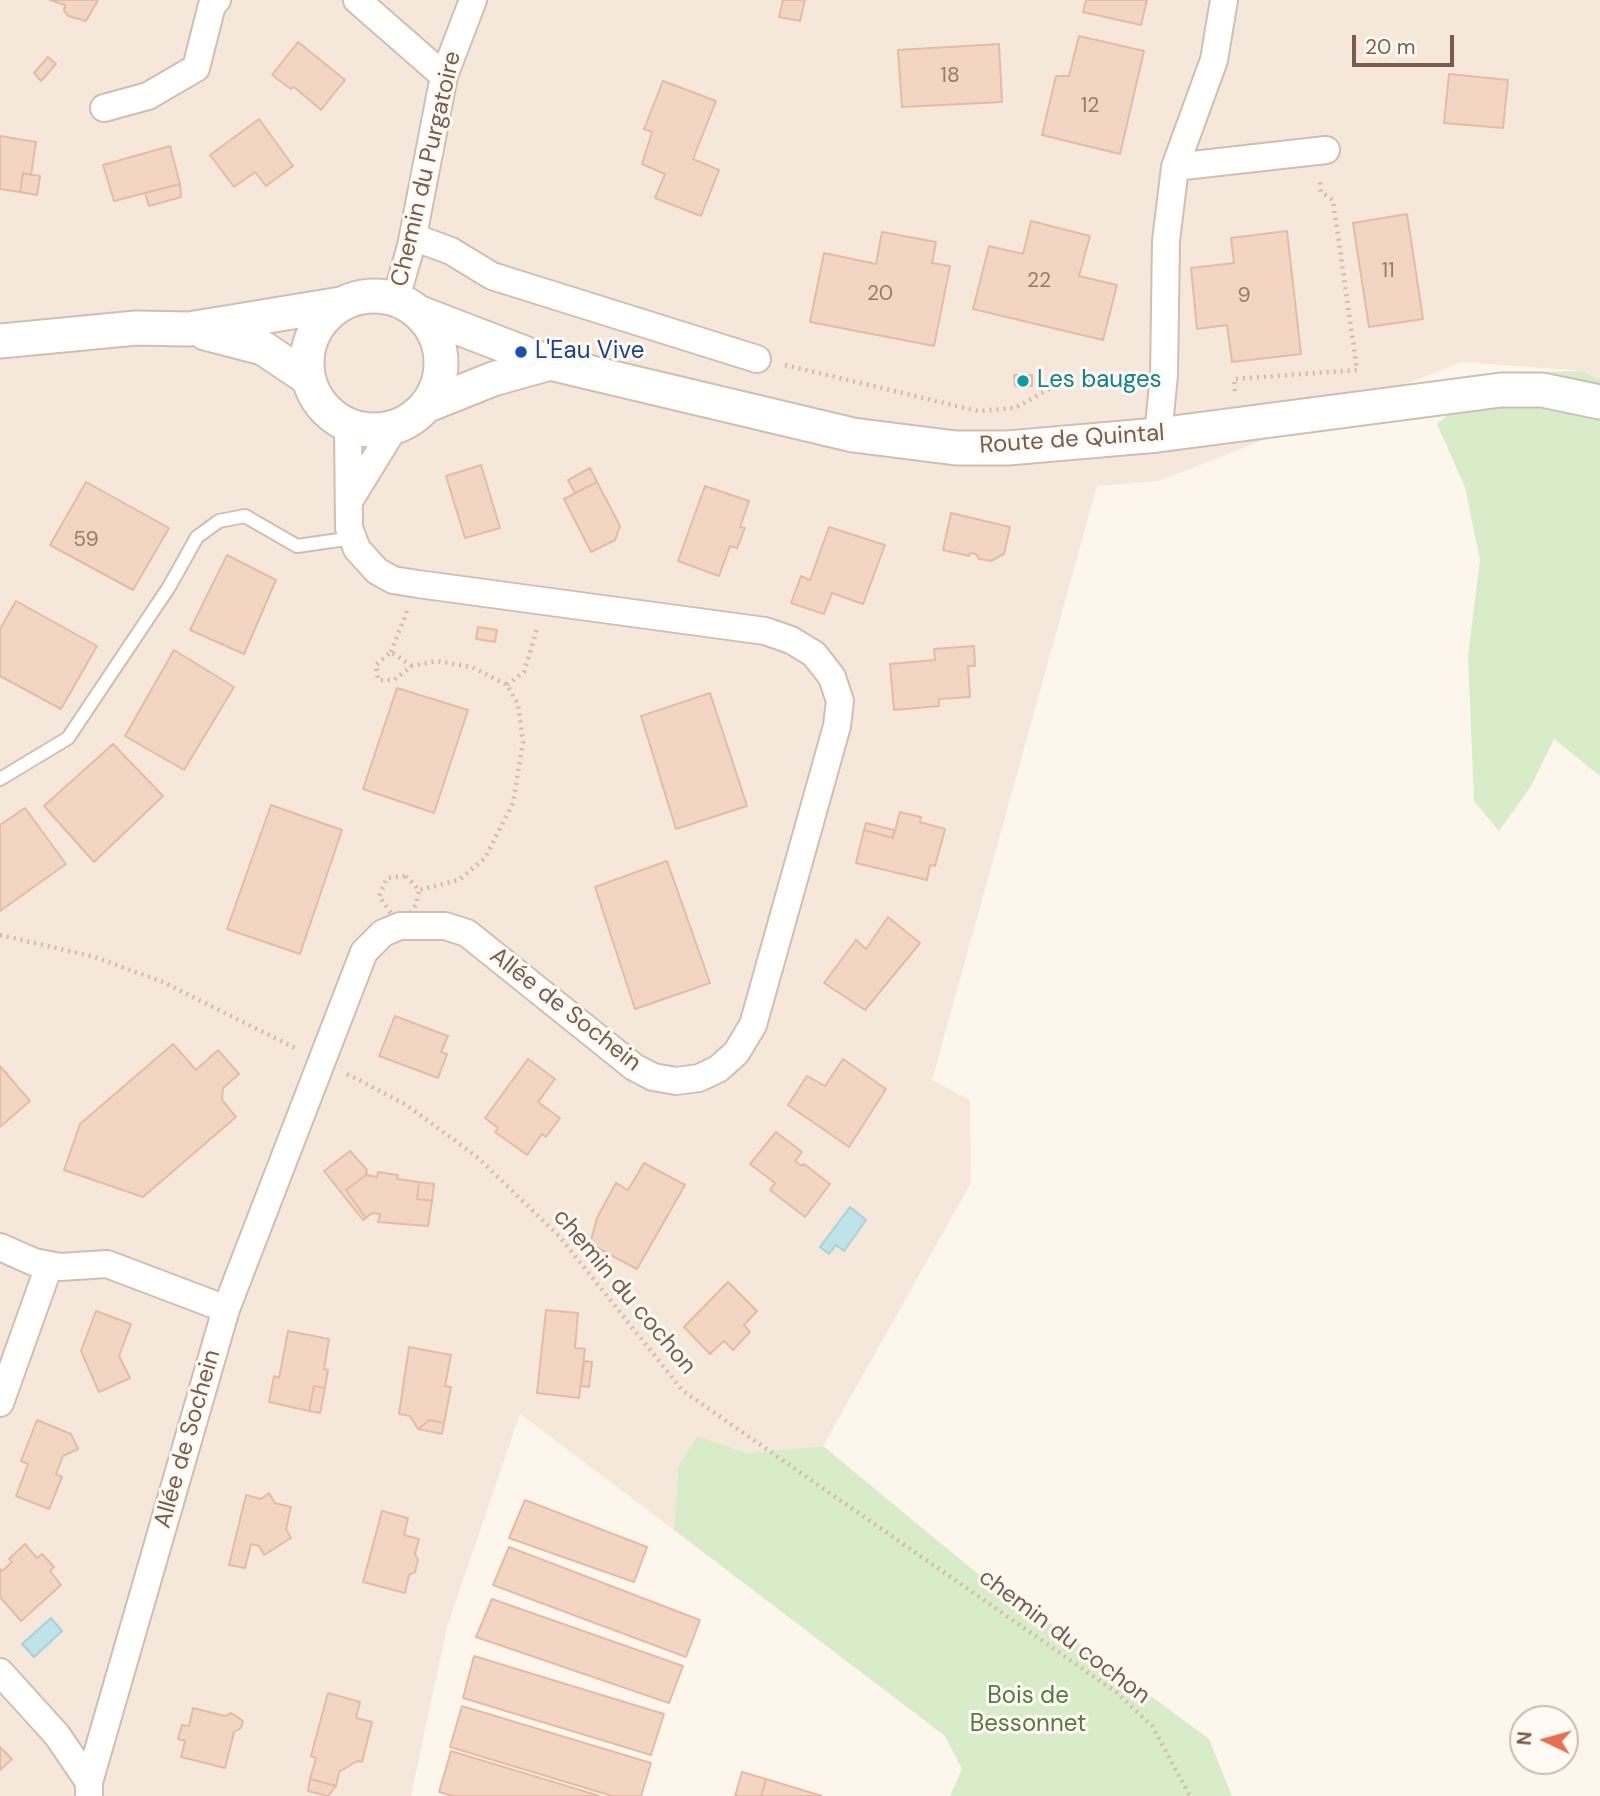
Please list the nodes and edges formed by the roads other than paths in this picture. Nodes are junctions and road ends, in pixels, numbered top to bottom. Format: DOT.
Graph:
graph roads {
  1 [pos="217,0"];
  2 [pos="357,0"];
  3 [pos="473,0"];
  4 [pos="1224,0"];
  5 [pos="444,76"];
  6 [pos="104,108"];
  7 [pos="1321,151"];
  8 [pos="1175,167"];
  9 [pos="413,237"];
  10 [pos="341,304"];
  11 [pos="408,306"];
  12 [pos="189,329"];
  13 [pos="0,341"];
  14 [pos="757,359"];
  15 [pos="550,363"];
  16 [pos="309,380"];
  17 [pos="1600,402"];
  18 [pos="428,405"];
  19 [pos="348,425"];
  20 [pos="394,428"];
  21 [pos="1158,435"];
  22 [pos="351,498"];
  23 [pos="353,538"];
  24 [pos="0,779"];
  25 [pos="0,1248"];
  26 [pos="49,1266"];
  27 [pos="226,1309"];
  28 [pos="0,1403"];
  29 [pos="0,1672"];
  30 [pos="89,1789"];
  1 -- 6 [label="street"];
  2 -- 5 [label="street"];
  3 -- 5 [label="street, Chemin du Purgatoire"];
  4 -- 8 [label="street"];
  5 -- 9 [label="street, Chemin du Purgatoire"];
  7 -- 8 [label="street"];
  8 -- 21 [label="street"];
  9 -- 11 [label="street, Chemin du Purgatoire"];
  9 -- 14 [label="street"];
  10 -- 11 [label="street"];
  10 -- 12 [label="street"];
  10 -- 16 [label="street"];
  11 -- 15 [label="street, Route de Quintal"];
  11 -- 18 [label="street"];
  12 -- 13 [label="street"];
  12 -- 16 [label="street"];
  15 -- 18 [label="street, Route de Quintal"];
  15 -- 21 [label="street, Route de Quintal"];
  16 -- 19 [label="street"];
  17 -- 21 [label="street, Route de Quintal"];
  18 -- 20 [label="street"];
  19 -- 20 [label="street"];
  19 -- 22 [label="street, Allée de Sochein"];
  20 -- 22 [label="street"];
  22 -- 23 [label="street, Allée de Sochein"];
  23 -- 24 [label="lane"];
  23 -- 27 [label="street, Allée de Sochein"];
  25 -- 26 [label="street"];
  26 -- 27 [label="street"];
  26 -- 28 [label="street"];
  27 -- 30 [label="street, Allée de Sochein"];
  29 -- 30 [label="street"];
}
